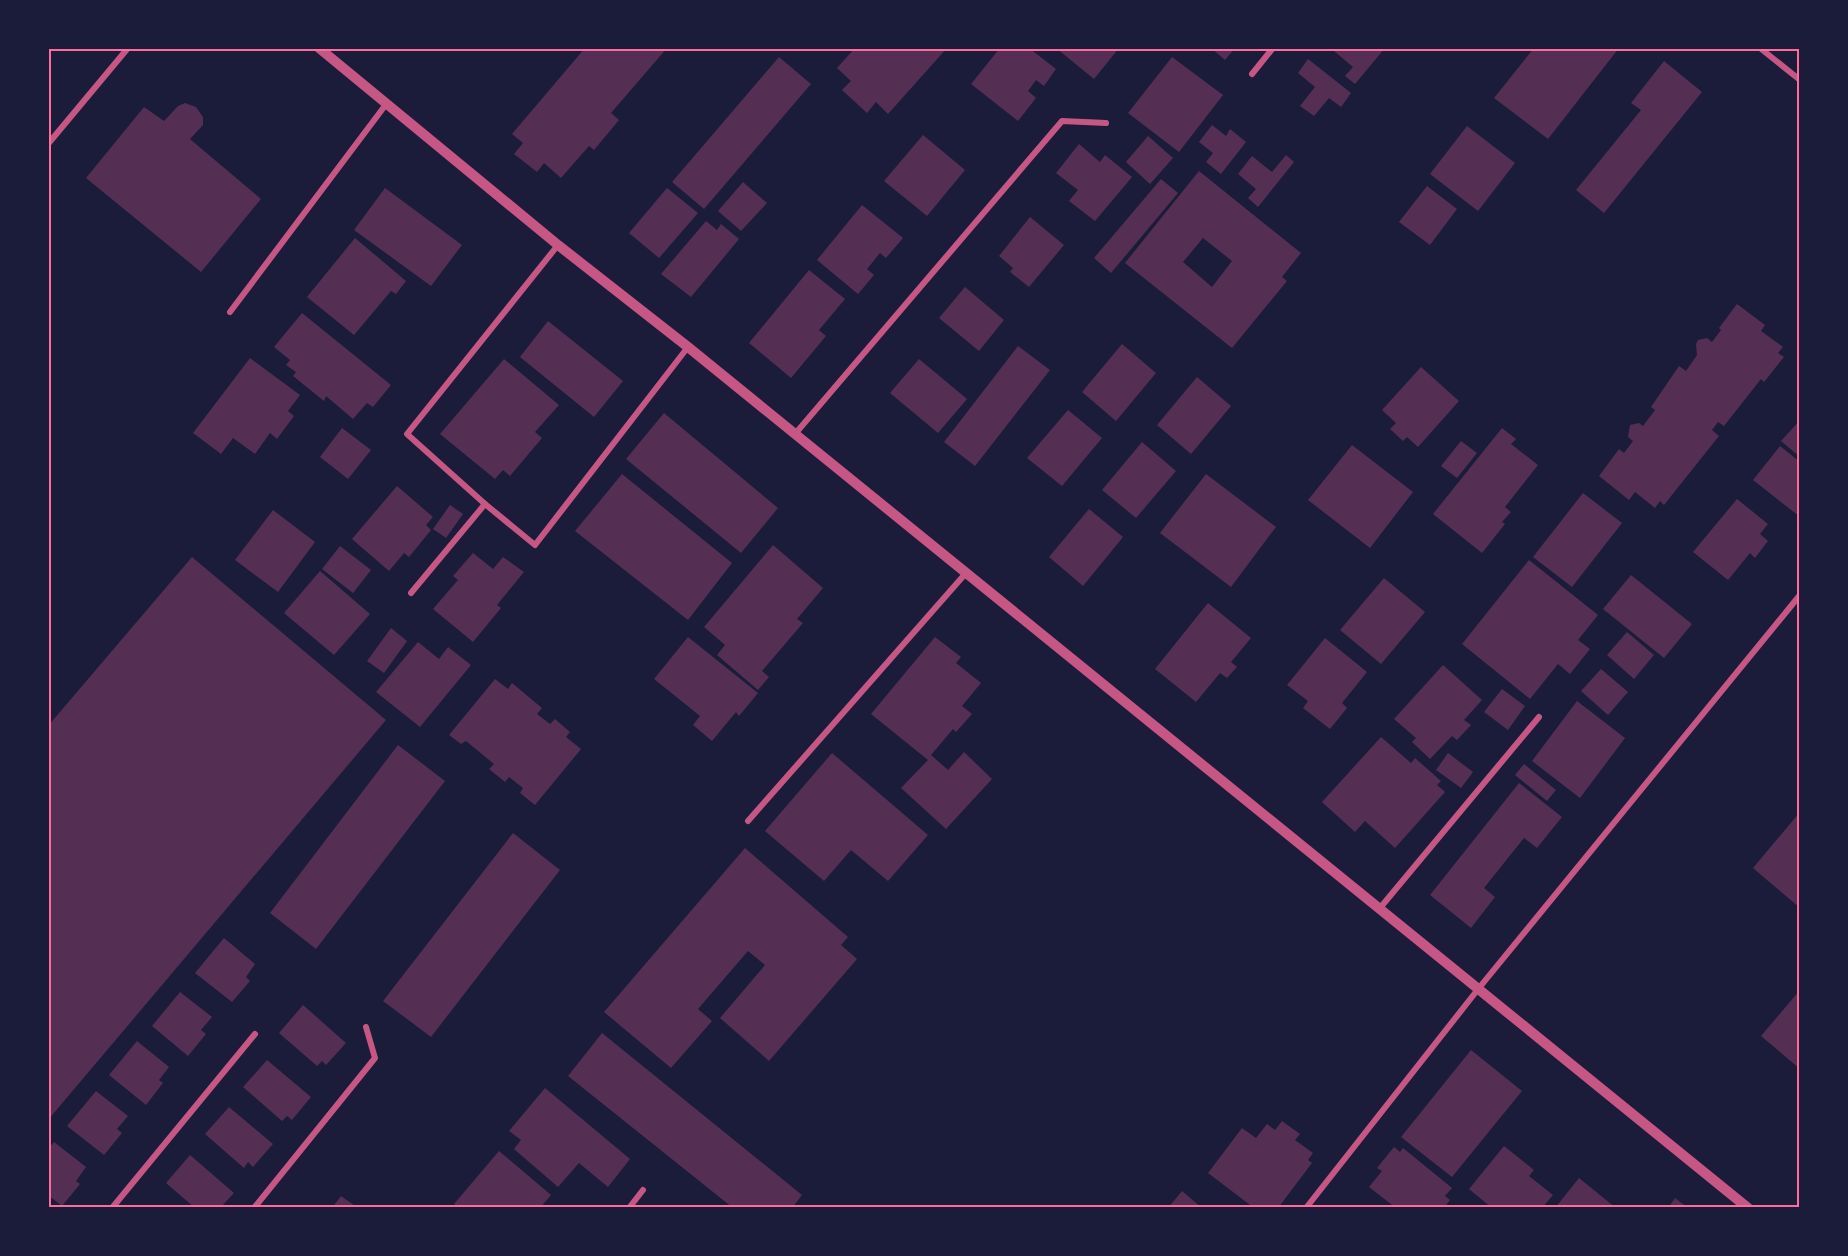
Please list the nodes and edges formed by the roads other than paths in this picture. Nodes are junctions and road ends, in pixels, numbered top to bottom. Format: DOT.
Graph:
graph roads {
  1 [pos="128,48"];
  2 [pos="319,48"];
  3 [pos="1273,48"];
  4 [pos="1760,48"];
  5 [pos="1252,74"];
  6 [pos="1800,80"];
  7 [pos="387,104"];
  8 [pos="1106,123"];
  9 [pos="48,144"];
  10 [pos="558,245"];
  11 [pos="230,312"];
  12 [pos="688,347"];
  13 [pos="795,434"];
  14 [pos="485,504"];
  15 [pos="966,573"];
  16 [pos="411,593"];
  17 [pos="1800,595"];
  18 [pos="1539,717"];
  19 [pos="748,821"];
  20 [pos="1380,908"];
  21 [pos="1479,988"];
  22 [pos="366,1027"];
  23 [pos="255,1034"];
  24 [pos="643,1190"];
  25 [pos="112,1208"];
  26 [pos="254,1208"];
  27 [pos="629,1208"];
  28 [pos="1306,1208"];
  29 [pos="1748,1208"];
  1 -- 9 [label="street"];
  2 -- 7 [label="street"];
  3 -- 5 [label="street"];
  4 -- 6 [label="street"];
  7 -- 10 [label="street"];
  7 -- 11 [label="street"];
  8 -- 13 [label="street"];
  10 -- 12 [label="street"];
  10 -- 14 [label="street"];
  12 -- 13 [label="street"];
  12 -- 14 [label="street"];
  13 -- 15 [label="street"];
  14 -- 16 [label="street"];
  15 -- 19 [label="street"];
  15 -- 20 [label="street"];
  17 -- 21 [label="street"];
  18 -- 20 [label="street"];
  20 -- 21 [label="street"];
  21 -- 28 [label="street"];
  21 -- 29 [label="street"];
  22 -- 26 [label="street"];
  23 -- 25 [label="street"];
  24 -- 27 [label="street"];
}
